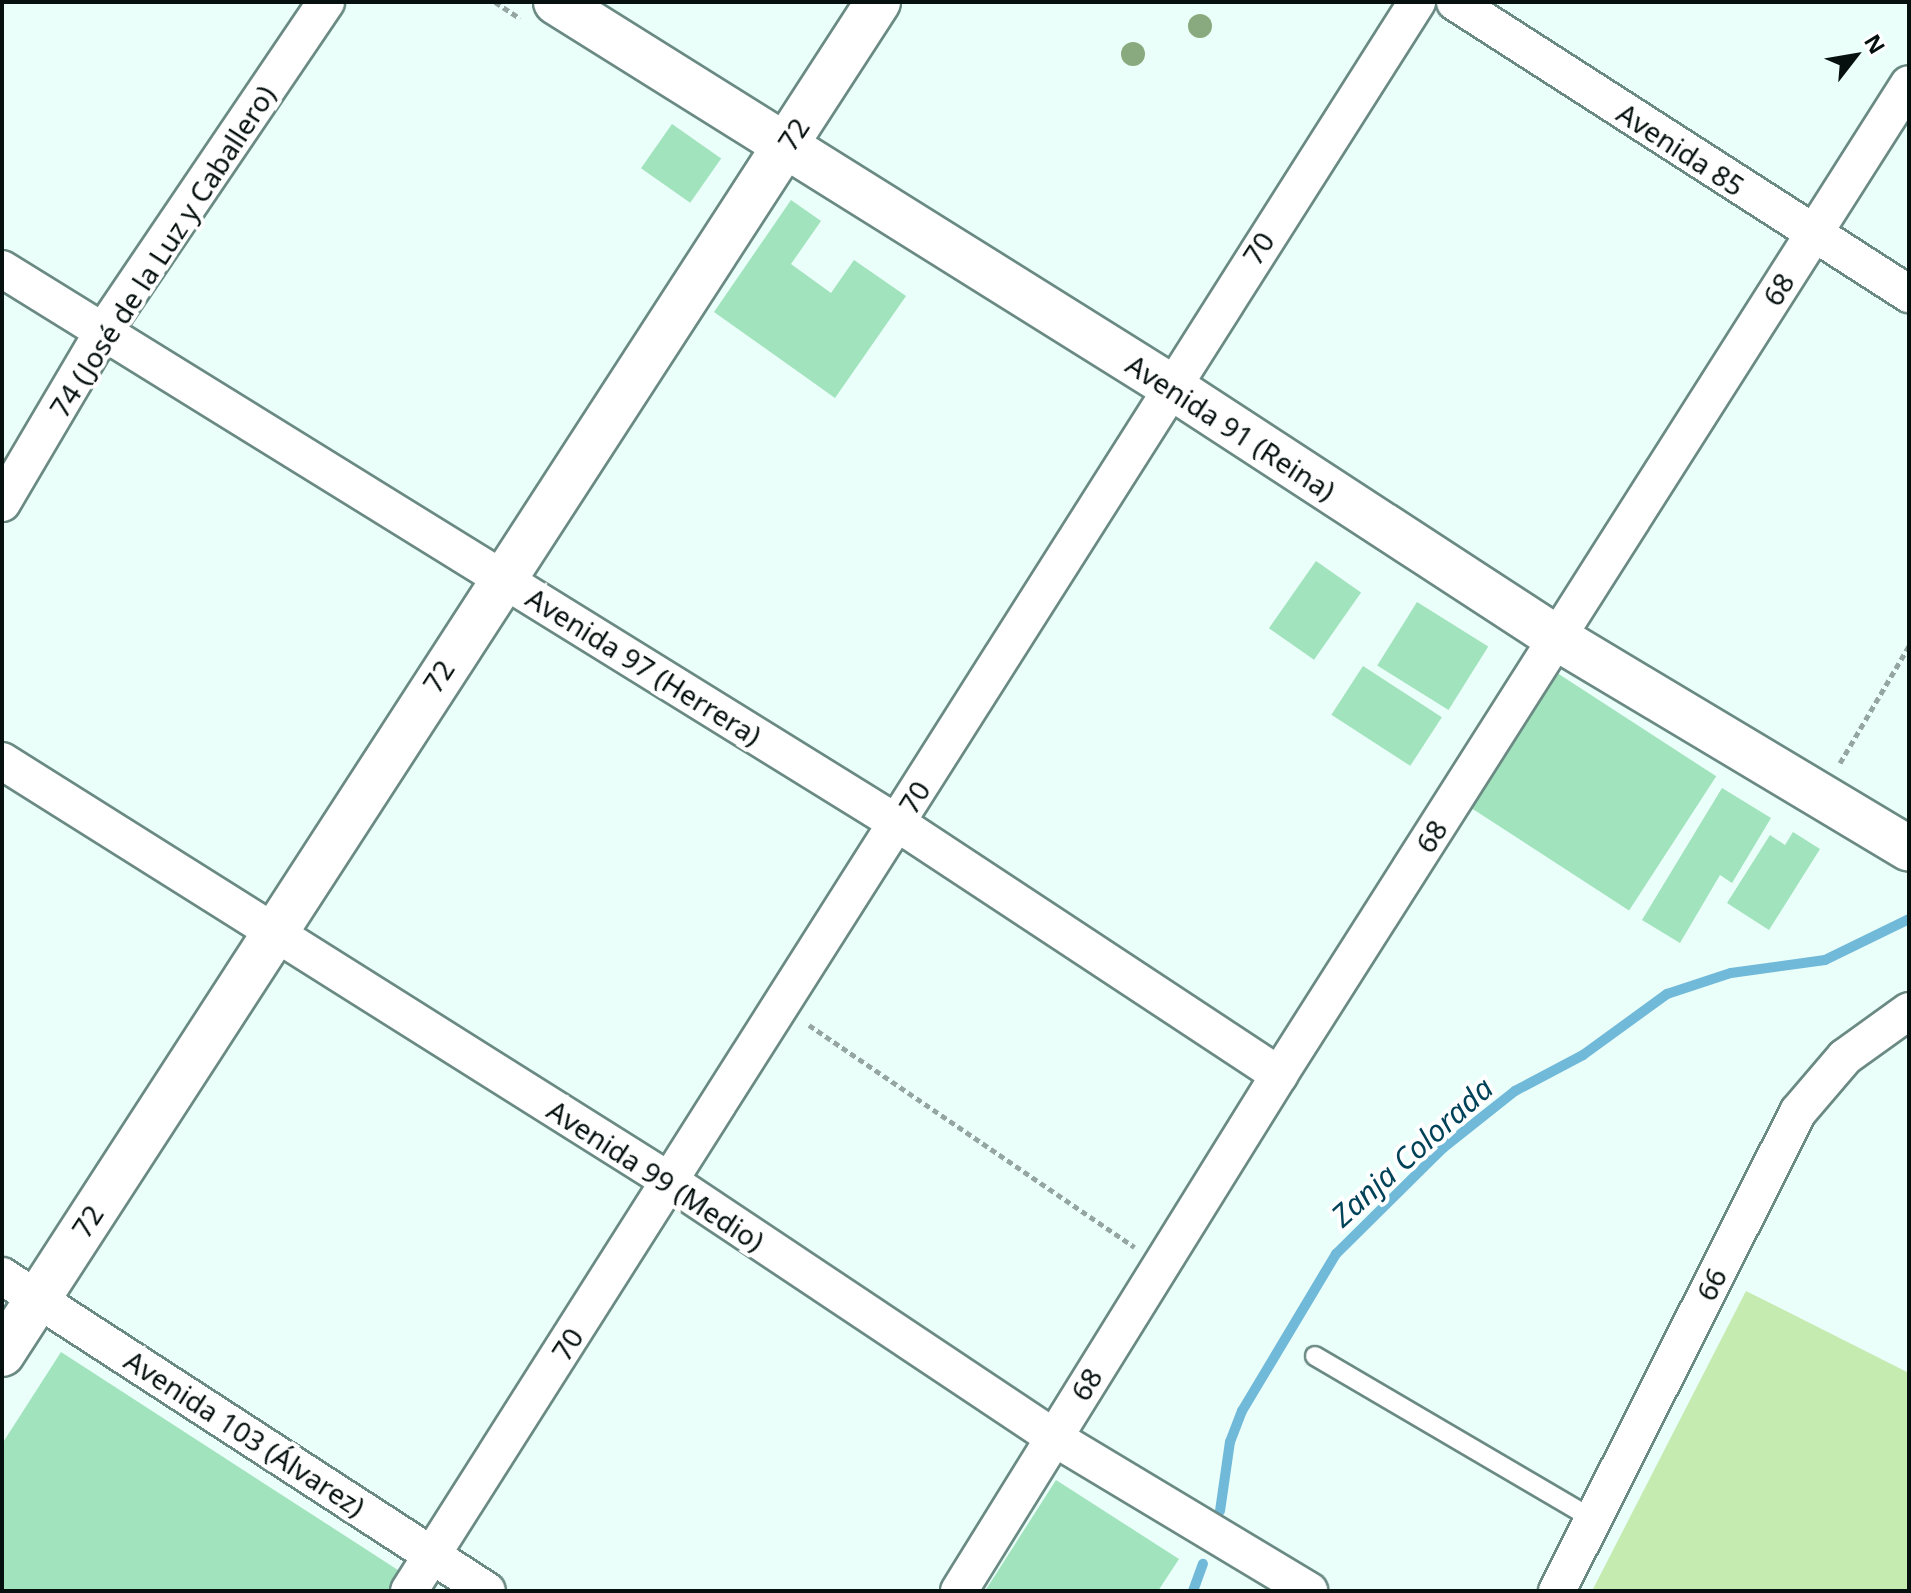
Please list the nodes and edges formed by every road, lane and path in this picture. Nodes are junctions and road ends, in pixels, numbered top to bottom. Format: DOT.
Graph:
graph roads {
  1 [pos="326,2"];
  2 [pos="556,2"];
  3 [pos="878,2"];
  4 [pos="1417,2"];
  5 [pos="1455,2"];
  6 [pos="1909,84"];
  7 [pos="785,145"];
  8 [pos="1813,234"];
  9 [pos="2,269"];
  10 [pos="1909,294"];
  11 [pos="104,330"];
  12 [pos="1170,386"];
  13 [pos="2,503"];
  14 [pos="502,577"];
  15 [pos="1557,638"];
  16 [pos="1909,646"];
  17 [pos="2,761"];
  18 [pos="1821,795"];
  19 [pos="897,823"];
  20 [pos="1909,849"];
  21 [pos="273,932"];
  22 [pos="782,1006"];
  23 [pos="1909,1011"];
  24 [pos="1279,1075"];
  25 [pos="671,1182"];
  26 [pos="1160,1265"];
  27 [pos="20,1287"];
  28 [pos="2,1354"];
  29 [pos="1315,1356"];
  30 [pos="1053,1437"];
  31 [pos="1593,1519"];
  32 [pos="432,1555"];
  33 [pos="409,1591"];
  34 [pos="487,1591"];
  35 [pos="959,1591"];
  36 [pos="1309,1591"];
  37 [pos="1557,1591"];
  1 -- 11 [label="street, 74 (José de la Luz y Caballero)"];
  2 -- 7 [label="street, Avenida 91 (Reina)"];
  3 -- 7 [label="street, 72"];
  4 -- 12 [label="street, 70"];
  5 -- 8 [label="street, Avenida 85"];
  6 -- 8 [label="street, 68"];
  7 -- 12 [label="street, Avenida 91 (Reina)"];
  7 -- 14 [label="street, 72"];
  8 -- 10 [label="street, Avenida 85"];
  8 -- 15 [label="street, 68"];
  9 -- 11 [label="street, Avenida 97 (Herrera)"];
  11 -- 13 [label="street, 74 (José de la Luz y Caballero)"];
  11 -- 14 [label="street, Avenida 97 (Herrera)"];
  12 -- 15 [label="street, Avenida 91 (Reina)"];
  12 -- 19 [label="street, 70"];
  14 -- 19 [label="street, Avenida 97 (Herrera)"];
  14 -- 21 [label="street, 72"];
  15 -- 18 [label="street, Avenida 91 (Reina)"];
  15 -- 24 [label="street, 68"];
  16 -- 18 [label="path"];
  17 -- 21 [label="street, Avenida 99 (Medio)"];
  18 -- 20 [label="street, Avenida 91 (Reina)"];
  19 -- 22 [label="street, 70"];
  19 -- 24 [label="street, Avenida 97 (Herrera)"];
  21 -- 25 [label="street, Avenida 99 (Medio)"];
  21 -- 27 [label="street, 72"];
  22 -- 25 [label="street, 70"];
  22 -- 26 [label="path"];
  23 -- 31 [label="street, 66"];
  24 -- 26 [label="street, 68"];
  25 -- 30 [label="street, Avenida 99 (Medio)"];
  25 -- 32 [label="street, 70"];
  26 -- 30 [label="street, 68"];
  27 -- 28 [label="street, 72"];
  27 -- 32 [label="street, Avenida 103 (Álvarez)"];
  29 -- 31 [label="lane"];
  30 -- 35 [label="street, 68"];
  30 -- 36 [label="street, Avenida 99 (Medio)"];
  31 -- 37 [label="street, 66"];
  32 -- 33 [label="street, 70"];
  32 -- 34 [label="street, Avenida 103 (Álvarez)"];
}
